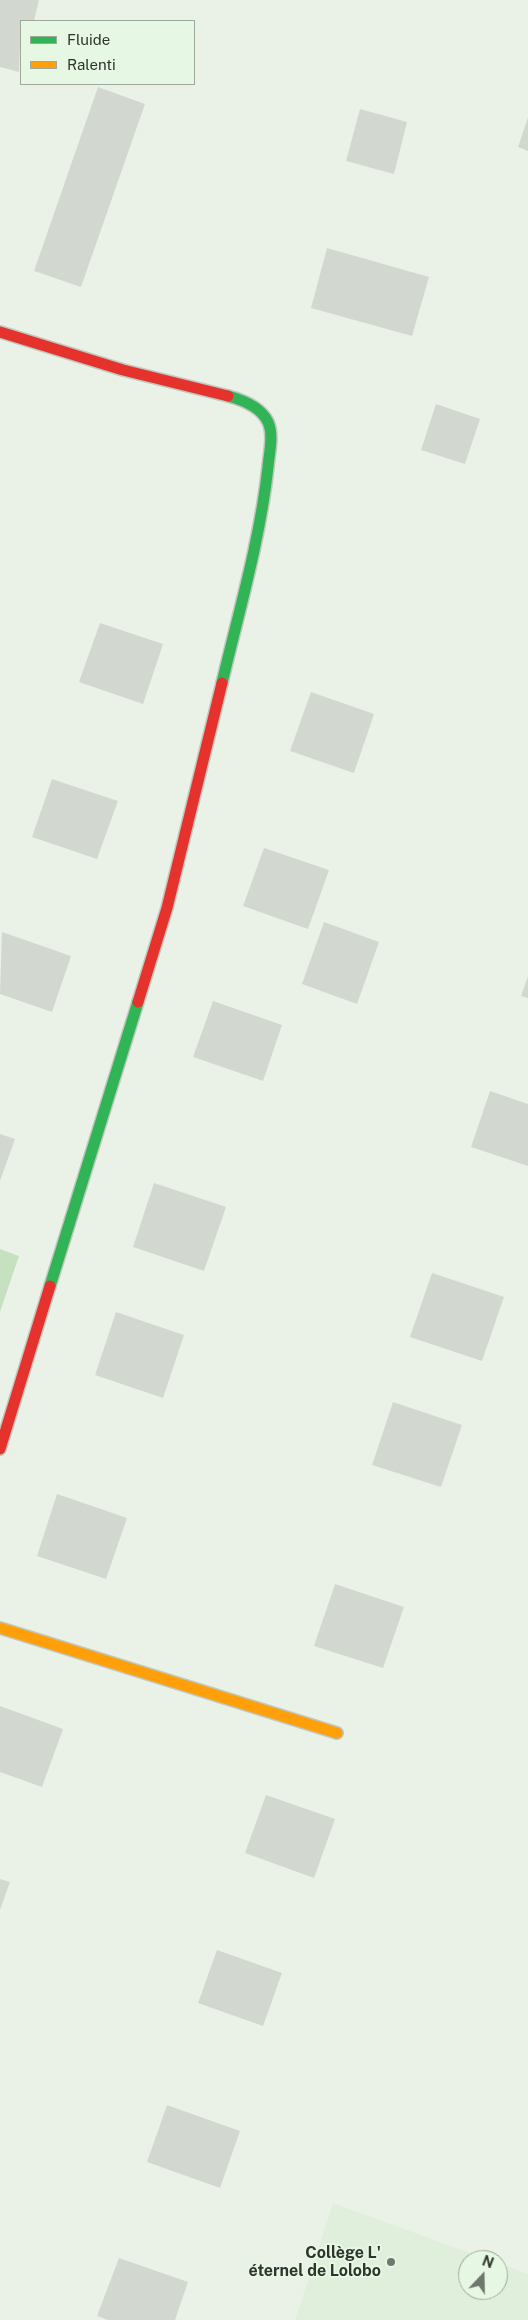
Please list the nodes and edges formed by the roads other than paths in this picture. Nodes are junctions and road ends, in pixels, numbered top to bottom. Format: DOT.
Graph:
graph roads {
  1 [pos="0,332"];
  2 [pos="0,1449"];
  3 [pos="0,1628"];
  4 [pos="337,1733"];
  1 -- 2 [label="street"];
  3 -- 4 [label="street"];
}
